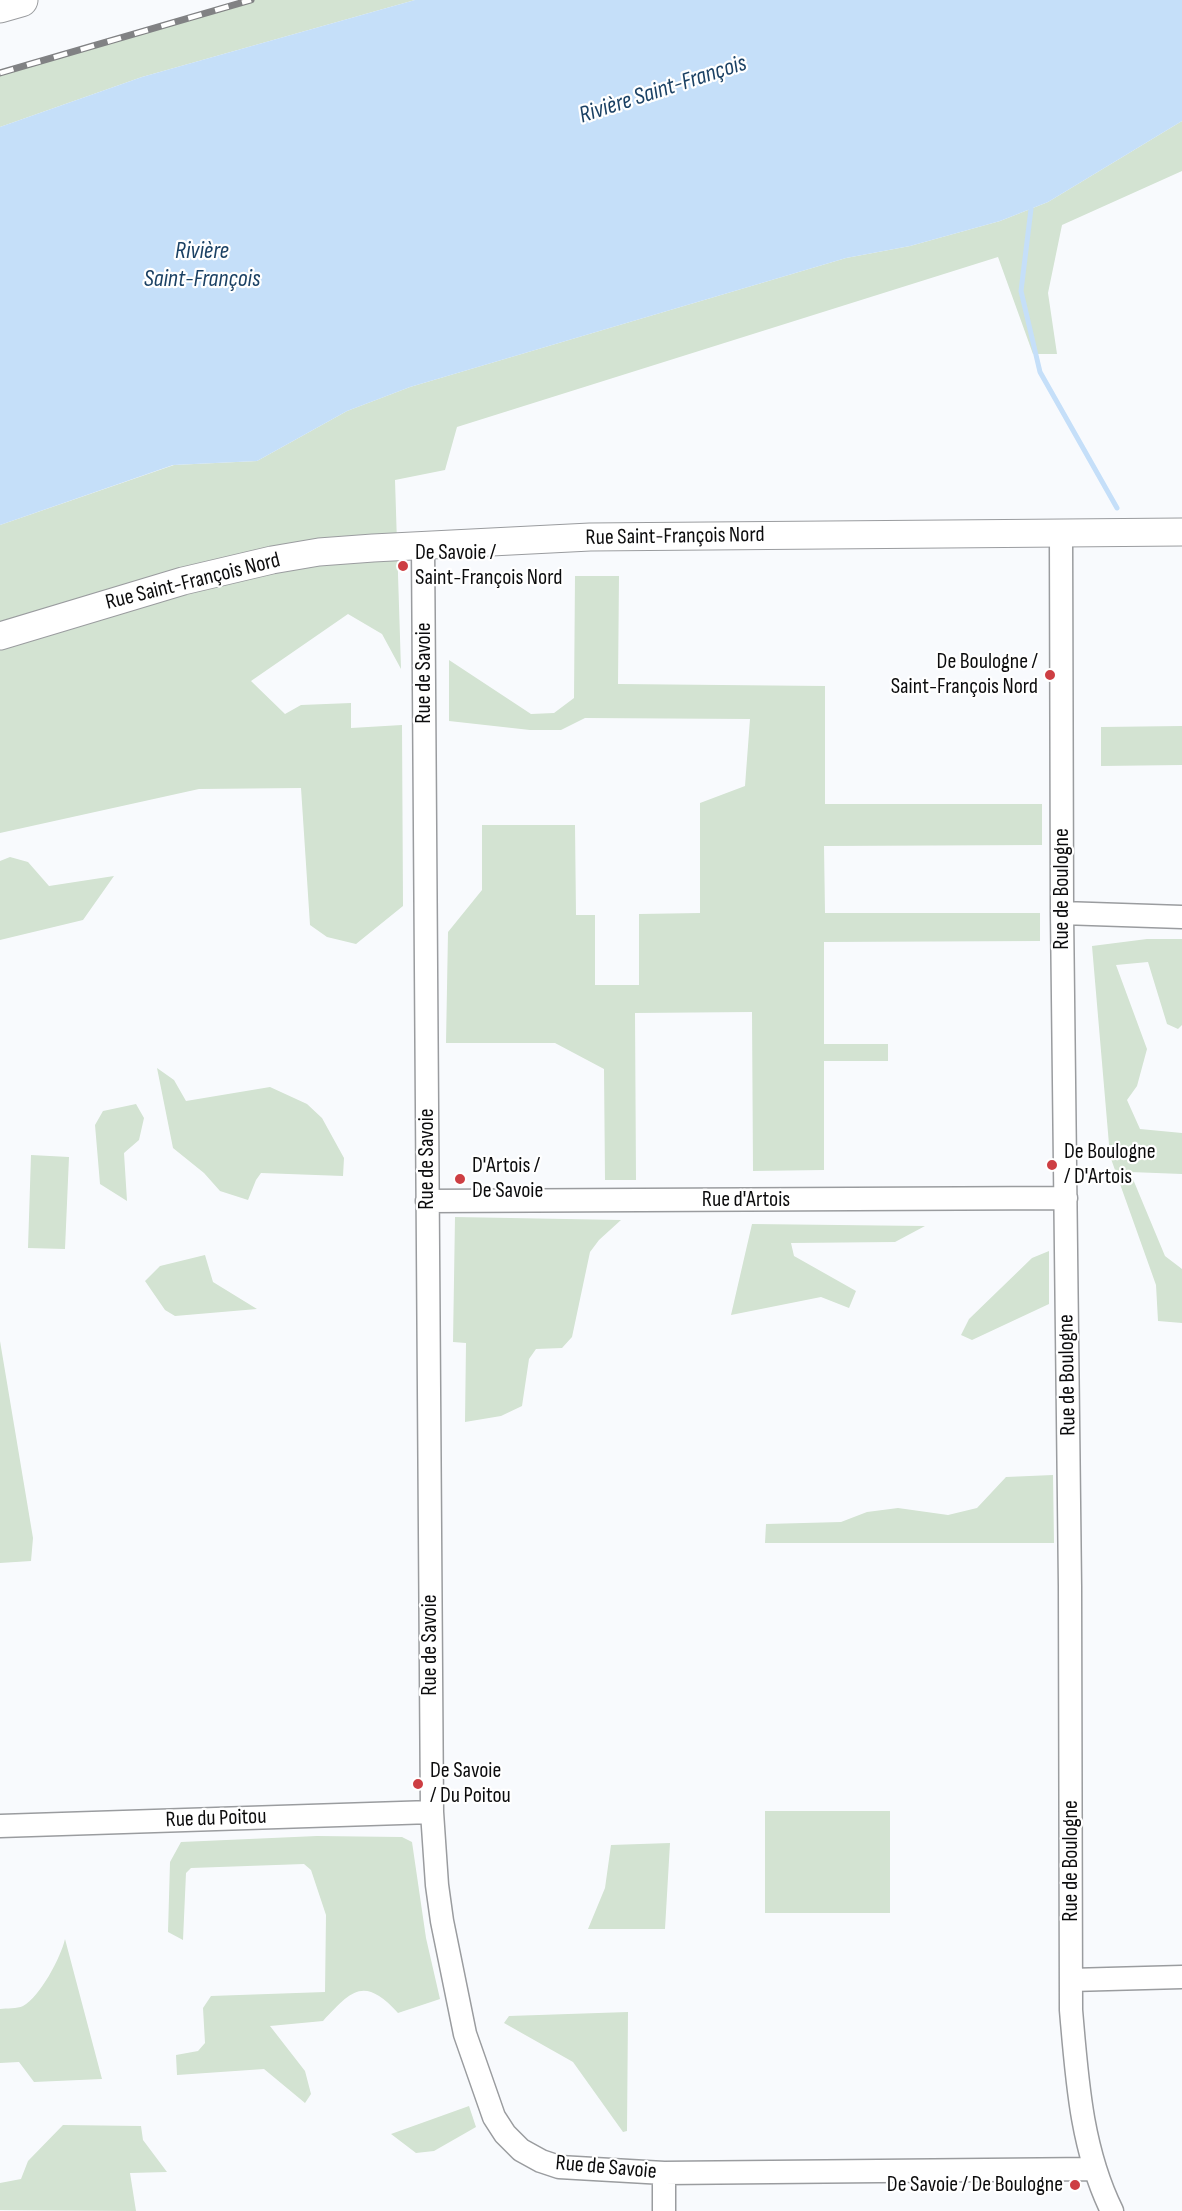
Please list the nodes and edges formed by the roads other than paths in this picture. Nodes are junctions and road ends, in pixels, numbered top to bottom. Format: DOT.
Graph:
graph roads {
  1 [pos="21,0"];
  2 [pos="0,6"];
  3 [pos="1182,532"];
  4 [pos="1061,534"];
  5 [pos="423,545"];
  6 [pos="0,636"];
  7 [pos="1062,913"];
  8 [pos="1182,917"];
  9 [pos="1066,1198"];
  10 [pos="427,1201"];
  11 [pos="432,1812"];
  12 [pos="0,1826"];
  13 [pos="1182,1977"];
  14 [pos="1071,1980"];
  15 [pos="1094,2169"];
  16 [pos="664,2173"];
  17 [pos="664,2211"];
  18 [pos="1112,2211"];
  1 -- 2 [label="main road"];
  3 -- 4 [label="street, Rue Saint-François Nord"];
  4 -- 5 [label="street, Rue Saint-François Nord"];
  4 -- 7 [label="street, Rue de Boulogne"];
  5 -- 6 [label="street, Rue Saint-François Nord"];
  5 -- 10 [label="street, Rue de Savoie"];
  7 -- 8 [label="street"];
  7 -- 9 [label="street, Rue de Boulogne"];
  9 -- 10 [label="street, Rue d'Artois"];
  9 -- 14 [label="street, Rue de Boulogne"];
  10 -- 11 [label="street, Rue de Savoie"];
  11 -- 12 [label="street, Rue du Poitou"];
  11 -- 16 [label="street, Rue de Savoie"];
  13 -- 14 [label="street"];
  14 -- 15 [label="street, Rue de Boulogne"];
  15 -- 16 [label="street, Rue de Savoie"];
  15 -- 18 [label="street, Rue de Boulogne"];
  16 -- 17 [label="street"];
}
